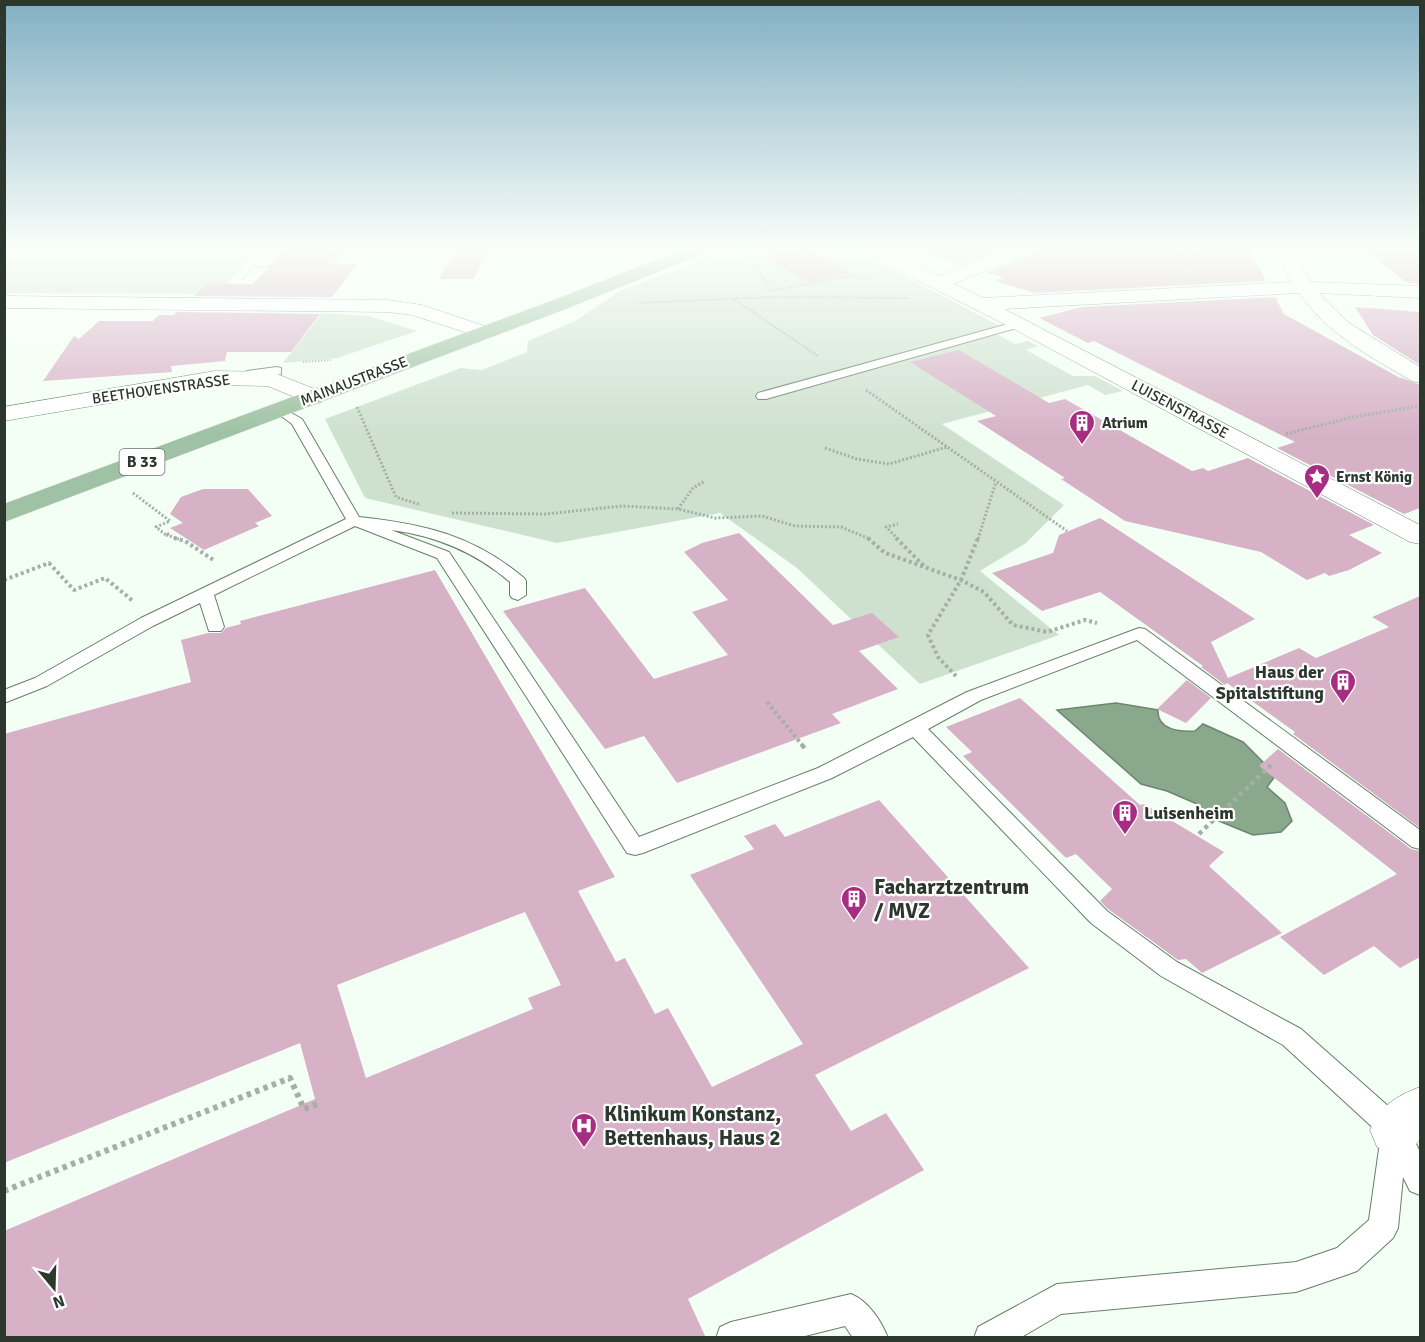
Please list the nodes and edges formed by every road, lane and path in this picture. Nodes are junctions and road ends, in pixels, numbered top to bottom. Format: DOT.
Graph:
graph roads {
  1 [pos="417,310"];
  2 [pos="541,310"];
  3 [pos="749,310"];
  4 [pos="991,310"];
  5 [pos="1323,310"];
  6 [pos="1019,324"];
  7 [pos="483,332"];
  8 [pos="277,371"];
  9 [pos="843,374"];
  10 [pos="1420,376"];
  11 [pos="215,378"];
  12 [pos="762,396"];
  13 [pos="314,397"];
  14 [pos="353,399"];
  15 [pos="1420,406"];
  16 [pos="279,410"];
  17 [pos="4,414"];
  18 [pos="1246,444"];
  19 [pos="947,447"];
  20 [pos="825,448"];
  21 [pos="108,475"];
  22 [pos="705,481"];
  23 [pos="996,482"];
  24 [pos="430,507"];
  25 [pos="678,509"];
  26 [pos="452,513"];
  27 [pos="4,514"];
  28 [pos="354,520"];
  29 [pos="898,524"];
  30 [pos="1067,531"];
  31 [pos="1420,536"];
  32 [pos="925,568"];
  33 [pos="240,578"];
  34 [pos="4,580"];
  35 [pos="961,580"];
  36 [pos="206,594"];
  37 [pos="519,595"];
  38 [pos="154,619"];
  39 [pos="215,627"];
  40 [pos="1139,633"];
  41 [pos="974,696"];
  42 [pos="4,697"];
  43 [pos="766,702"];
  44 [pos="915,728"];
  45 [pos="1291,746"];
  46 [pos="825,773"];
  47 [pos="1199,834"];
  48 [pos="1420,841"];
  49 [pos="317,1104"];
  50 [pos="1408,1120"];
  51 [pos="1420,1181"];
  52 [pos="4,1191"];
  53 [pos="731,1338"];
  54 [pos="873,1338"];
  55 [pos="989,1338"];
  1 -- 7 [label="street"];
  2 -- 7 [label="main road, MAINAUSTRASSE / B 33"];
  3 -- 9 [label="path"];
  4 -- 6 [label="street, LUISENSTRASSE"];
  5 -- 10 [label="street"];
  6 -- 9 [label="lane"];
  6 -- 18 [label="street, LUISENSTRASSE"];
  7 -- 13 [label="main road, MAINAUSTRASSE / B 33"];
  8 -- 11 [label="lane"];
  9 -- 12 [label="lane"];
  9 -- 19 [label="path"];
  11 -- 13 [label="street, BEETHOVENSTRASSE"];
  11 -- 17 [label="street, BEETHOVENSTRASSE"];
  13 -- 16 [label="main road, MAINAUSTRASSE / B 33"];
  14 -- 24 [label="path"];
  15 -- 18 [label="path"];
  16 -- 21 [label="main road, MAINAUSTRASSE / B 33"];
  16 -- 28 [label="lane"];
  18 -- 31 [label="street, LUISENSTRASSE"];
  19 -- 20 [label="path"];
  19 -- 23 [label="path"];
  21 -- 27 [label="main road, MAINAUSTRASSE / B 33"];
  21 -- 33 [label="path"];
  22 -- 25 [label="path"];
  23 -- 30 [label="path"];
  23 -- 35 [label="path"];
  25 -- 26 [label="path"];
  25 -- 32 [label="path"];
  28 -- 33 [label="lane"];
  28 -- 37 [label="lane"];
  28 -- 46 [label="lane"];
  29 -- 32 [label="path"];
  32 -- 35 [label="path"];
  33 -- 36 [label="lane"];
  34 -- 38 [label="path"];
  35 -- 40 [label="path"];
  35 -- 41 [label="path"];
  36 -- 38 [label="lane"];
  36 -- 39 [label="lane"];
  38 -- 42 [label="lane"];
  40 -- 41 [label="lane"];
  40 -- 45 [label="lane"];
  41 -- 44 [label="lane"];
  43 -- 46 [label="path"];
  44 -- 46 [label="lane"];
  44 -- 50 [label="lane"];
  45 -- 47 [label="path"];
  45 -- 48 [label="lane"];
  49 -- 52 [label="path"];
  50 -- 51 [label="lane"];
  50 -- 55 [label="lane"];
  53 -- 54 [label="lane"];
}
